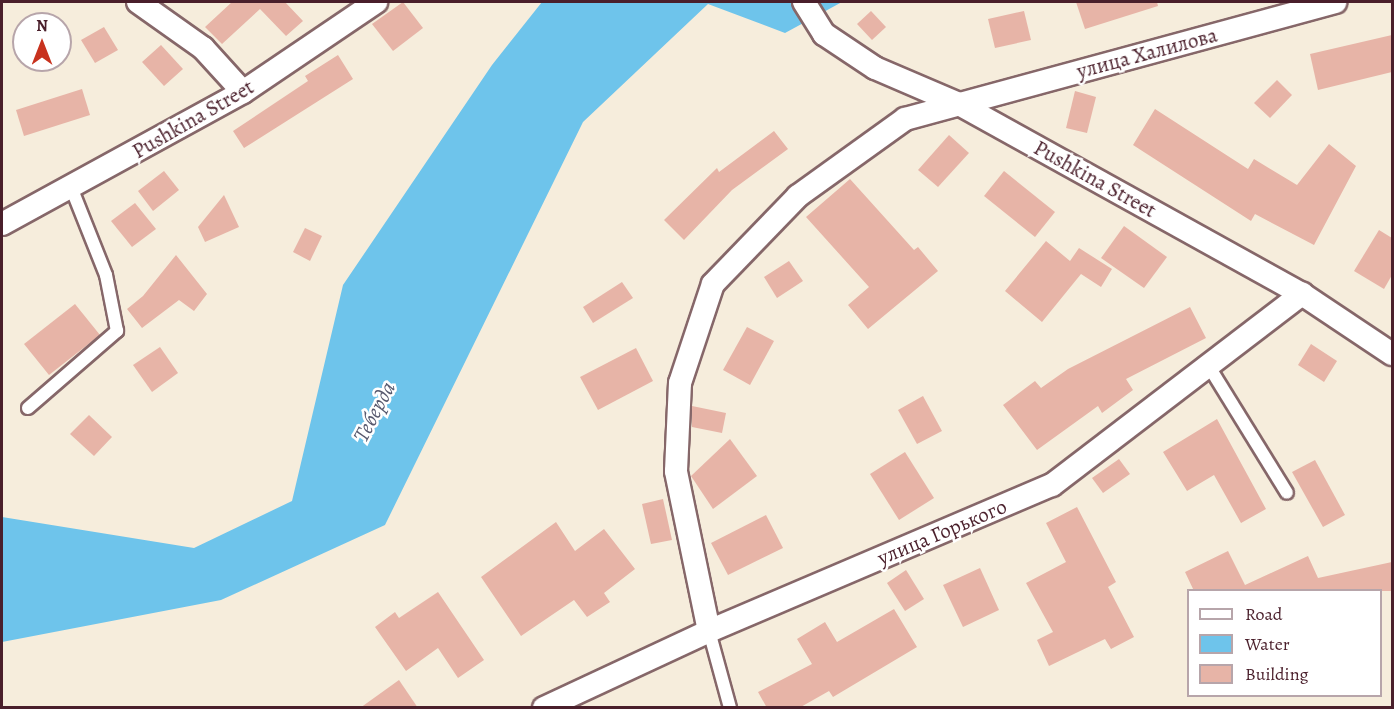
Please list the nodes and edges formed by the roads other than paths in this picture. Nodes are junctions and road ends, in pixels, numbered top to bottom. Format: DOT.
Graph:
graph roads {
  1 [pos="138,2"];
  2 [pos="376,2"];
  3 [pos="804,2"];
  4 [pos="1335,2"];
  5 [pos="243,92"];
  6 [pos="959,104"];
  7 [pos="71,187"];
  8 [pos="2,224"];
  9 [pos="1302,294"];
  10 [pos="1392,354"];
  11 [pos="1208,365"];
  12 [pos="28,408"];
  13 [pos="1287,493"];
  14 [pos="709,631"];
  15 [pos="544,708"];
  16 [pos="730,708"];
  1 -- 5 [label="street"];
  2 -- 5 [label="street, Pushkina Street"];
  3 -- 6 [label="street, Pushkina Street"];
  4 -- 6 [label="street, улица Халилова"];
  5 -- 7 [label="street, Pushkina Street"];
  6 -- 9 [label="street, Pushkina Street"];
  6 -- 14 [label="street, улица Халилова"];
  7 -- 8 [label="street, Pushkina Street"];
  7 -- 12 [label="lane"];
  9 -- 10 [label="street, Pushkina Street"];
  9 -- 11 [label="street, улица Горького"];
  11 -- 13 [label="lane"];
  11 -- 14 [label="street, улица Горького"];
  14 -- 15 [label="street, улица Горького"];
  14 -- 16 [label="lane"];
}
